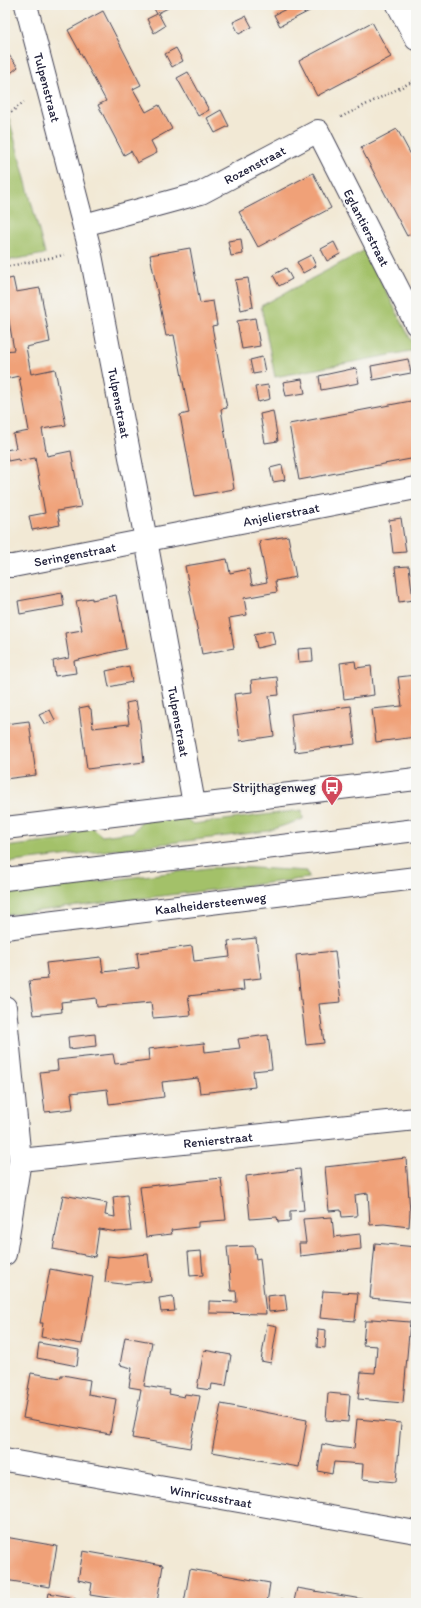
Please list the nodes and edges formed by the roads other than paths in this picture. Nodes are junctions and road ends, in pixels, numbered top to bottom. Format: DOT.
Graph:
graph roads {
  1 [pos="26,5"];
  2 [pos="398,5"];
  3 [pos="416,39"];
  4 [pos="318,131"];
  5 [pos="84,225"];
  6 [pos="416,324"];
  7 [pos="416,488"];
  8 [pos="146,540"];
  9 [pos="5,566"];
  10 [pos="416,779"];
  11 [pos="194,804"];
  12 [pos="5,828"];
  13 [pos="416,830"];
  14 [pos="416,878"];
  15 [pos="5,879"];
  16 [pos="5,928"];
  17 [pos="5,1007"];
  18 [pos="416,1120"];
  19 [pos="20,1160"];
  20 [pos="5,1254"];
  21 [pos="5,1460"];
  22 [pos="416,1532"];
  1 -- 5 [label="street, Tulpenstraat"];
  2 -- 3 [label="street"];
  4 -- 5 [label="street, Rozenstraat"];
  4 -- 6 [label="street, Eglantierstraat"];
  5 -- 8 [label="street, Tulpenstraat"];
  7 -- 8 [label="street, Anjelierstraat"];
  8 -- 9 [label="street, Seringenstraat"];
  8 -- 11 [label="street, Tulpenstraat"];
  10 -- 11 [label="street"];
  11 -- 12 [label="street"];
  13 -- 15 [label="street"];
  14 -- 16 [label="street, Kaalheidersteenweg"];
  17 -- 19 [label="street"];
  18 -- 19 [label="street, Renierstraat"];
  19 -- 20 [label="street"];
  21 -- 22 [label="street, Winricusstraat"];
}
